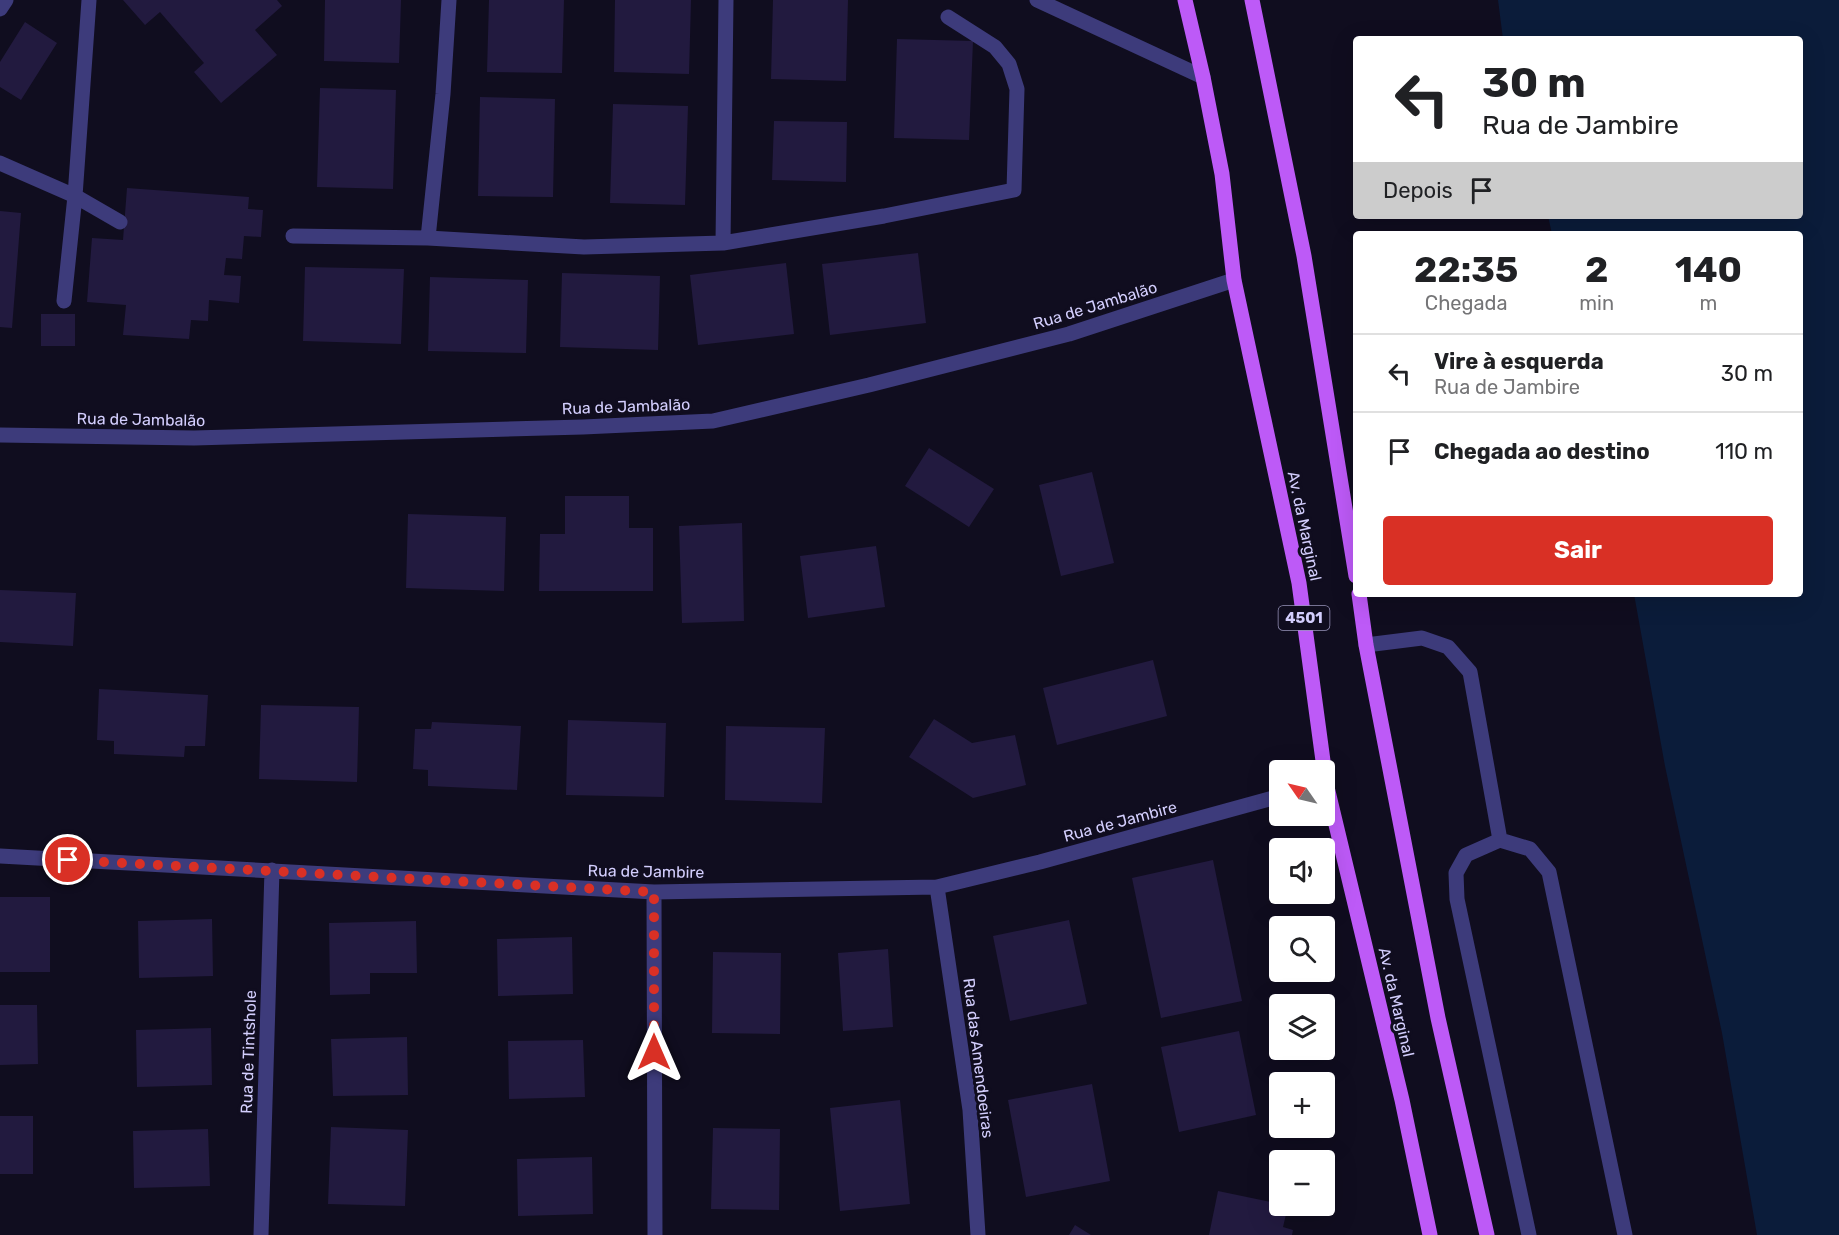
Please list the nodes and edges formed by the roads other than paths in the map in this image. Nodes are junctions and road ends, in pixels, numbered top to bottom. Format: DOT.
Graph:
graph roads {
  1 [pos="6,0"];
  2 [pos="89,0"];
  3 [pos="448,0"];
  4 [pos="726,0"];
  5 [pos="1037,0"];
  6 [pos="1185,0"];
  7 [pos="1252,0"];
  8 [pos="0,9"];
  9 [pos="948,17"];
  10 [pos="1203,77"];
  11 [pos="0,163"];
  12 [pos="75,196"];
  13 [pos="120,222"];
  14 [pos="293,236"];
  15 [pos="428,238"];
  16 [pos="723,243"];
  17 [pos="1234,280"];
  18 [pos="64,301"];
  19 [pos="0,435"];
  20 [pos="1353,558"];
  21 [pos="1359,597"];
  22 [pos="1366,645"];
  23 [pos="1322,760"];
  24 [pos="1269,799"];
  25 [pos="1335,824"];
  26 [pos="1500,840"];
  27 [pos="0,856"];
  28 [pos="272,870"];
  29 [pos="937,887"];
  30 [pos="654,892"];
  31 [pos="261,1235"];
  32 [pos="655,1235"];
  33 [pos="978,1235"];
  34 [pos="1430,1235"];
  35 [pos="1487,1235"];
  36 [pos="1529,1235"];
  37 [pos="1625,1235"];
  1 -- 8 [label="street"];
  2 -- 12 [label="street"];
  3 -- 15 [label="street"];
  4 -- 16 [label="street"];
  5 -- 10 [label="street"];
  6 -- 10 [label="main road, Av. da Marginal / 4501"];
  7 -- 20 [label="main road"];
  9 -- 16 [label="street"];
  10 -- 17 [label="main road, Av. da Marginal / 4501"];
  11 -- 12 [label="street"];
  12 -- 13 [label="street"];
  12 -- 18 [label="street"];
  14 -- 15 [label="street"];
  15 -- 16 [label="street"];
  17 -- 19 [label="street, Rua de Jambalão"];
  17 -- 23 [label="main road, Av. da Marginal / 4501"];
  21 -- 22 [label="main road"];
  22 -- 26 [label="street"];
  22 -- 35 [label="main road"];
  24 -- 29 [label="street, Rua de Jambire"];
  25 -- 34 [label="main road, Av. da Marginal / 4501"];
  26 -- 36 [label="street"];
  26 -- 37 [label="street"];
  27 -- 28 [label="street, Rua de Jambire"];
  28 -- 30 [label="street, Rua de Jambire"];
  28 -- 31 [label="street, Rua de Tintshole"];
  29 -- 30 [label="street, Rua de Jambire"];
  29 -- 33 [label="street, Rua das Amendoeiras"];
  30 -- 32 [label="street"];
}
